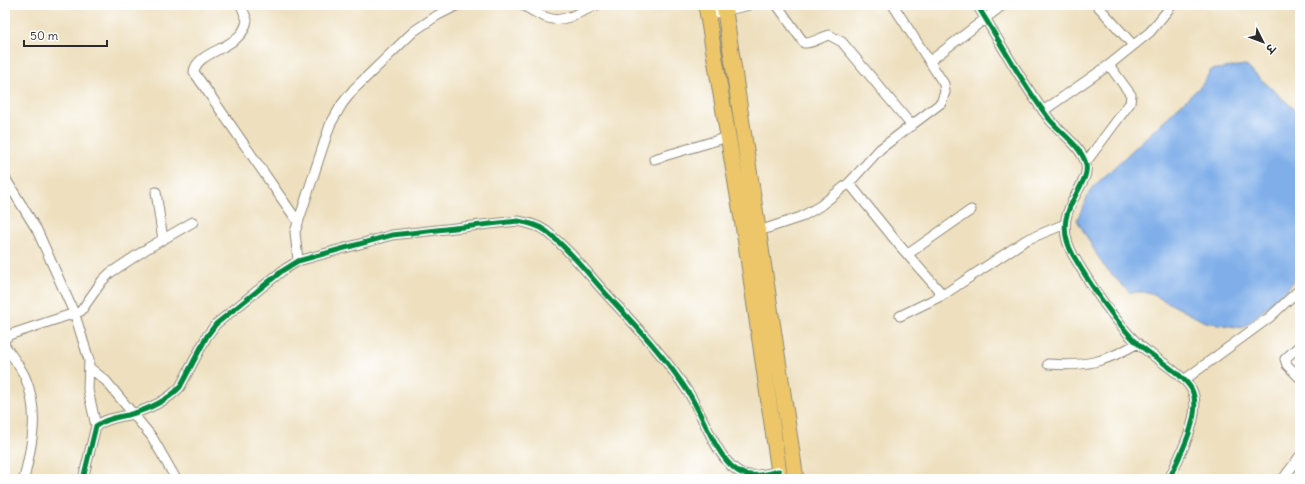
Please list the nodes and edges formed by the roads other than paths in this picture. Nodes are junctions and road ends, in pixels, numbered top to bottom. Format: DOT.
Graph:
graph roads {
  1 [pos="241,5"];
  2 [pos="458,5"];
  3 [pos="523,5"];
  4 [pos="597,5"];
  5 [pos="749,5"];
  6 [pos="777,5"];
  7 [pos="893,5"];
  8 [pos="977,5"];
  9 [pos="1003,5"];
  10 [pos="1097,5"];
  11 [pos="1170,6"];
  12 [pos="725,8"];
  13 [pos="706,10"];
  14 [pos="985,18"];
  15 [pos="1133,46"];
  16 [pos="930,61"];
  17 [pos="1109,65"];
  18 [pos="1044,110"];
  19 [pos="912,126"];
  20 [pos="728,137"];
  21 [pos="654,159"];
  22 [pos="1086,162"];
  23 [pos="5,178"];
  24 [pos="849,182"];
  25 [pos="156,192"];
  26 [pos="971,210"];
  27 [pos="193,222"];
  28 [pos="298,222"];
  29 [pos="1065,224"];
  30 [pos="759,231"];
  31 [pos="163,240"];
  32 [pos="908,254"];
  33 [pos="298,261"];
  34 [pos="1300,289"];
  35 [pos="943,295"];
  36 [pos="75,314"];
  37 [pos="900,316"];
  38 [pos="5,339"];
  39 [pos="1138,343"];
  40 [pos="1300,345"];
  41 [pos="5,346"];
  42 [pos="1048,364"];
  43 [pos="90,368"];
  44 [pos="1300,378"];
  45 [pos="1184,380"];
  46 [pos="133,414"];
  47 [pos="96,426"];
  48 [pos="1300,456"];
  49 [pos="779,475"];
  50 [pos="24,479"];
  51 [pos="83,479"];
  52 [pos="176,479"];
  53 [pos="796,479"];
  54 [pos="1169,479"];
  55 [pos="1283,479"];
  1 -- 28 [label="street"];
  2 -- 28 [label="street"];
  3 -- 4 [label="street"];
  5 -- 12 [label="street"];
  6 -- 19 [label="street"];
  7 -- 16 [label="street"];
  8 -- 14 [label="street"];
  9 -- 14 [label="street"];
  10 -- 15 [label="street"];
  11 -- 15 [label="street"];
  12 -- 13 [label="street"];
  12 -- 30 [label="main road"];
  13 -- 20 [label="main road"];
  14 -- 16 [label="street"];
  14 -- 18 [label="street"];
  15 -- 17 [label="street"];
  16 -- 19 [label="street"];
  17 -- 18 [label="street"];
  17 -- 22 [label="street"];
  18 -- 22 [label="street"];
  19 -- 24 [label="street"];
  20 -- 21 [label="street"];
  20 -- 49 [label="main road"];
  22 -- 29 [label="street"];
  23 -- 36 [label="street"];
  24 -- 30 [label="street"];
  24 -- 32 [label="street"];
  25 -- 31 [label="street"];
  26 -- 32 [label="street"];
  27 -- 31 [label="street"];
  28 -- 33 [label="street"];
  29 -- 35 [label="street"];
  29 -- 39 [label="street"];
  30 -- 53 [label="main road"];
  31 -- 36 [label="street"];
  32 -- 35 [label="street"];
  33 -- 46 [label="street"];
  33 -- 49 [label="street"];
  34 -- 45 [label="street"];
  35 -- 37 [label="street"];
  36 -- 38 [label="street"];
  36 -- 43 [label="street"];
  39 -- 42 [label="street"];
  39 -- 45 [label="street"];
  40 -- 44 [label="street"];
  41 -- 50 [label="street"];
  43 -- 46 [label="street"];
  43 -- 47 [label="street"];
  45 -- 54 [label="street"];
  46 -- 47 [label="street"];
  46 -- 52 [label="street"];
  47 -- 51 [label="street"];
  48 -- 55 [label="street"];
}
